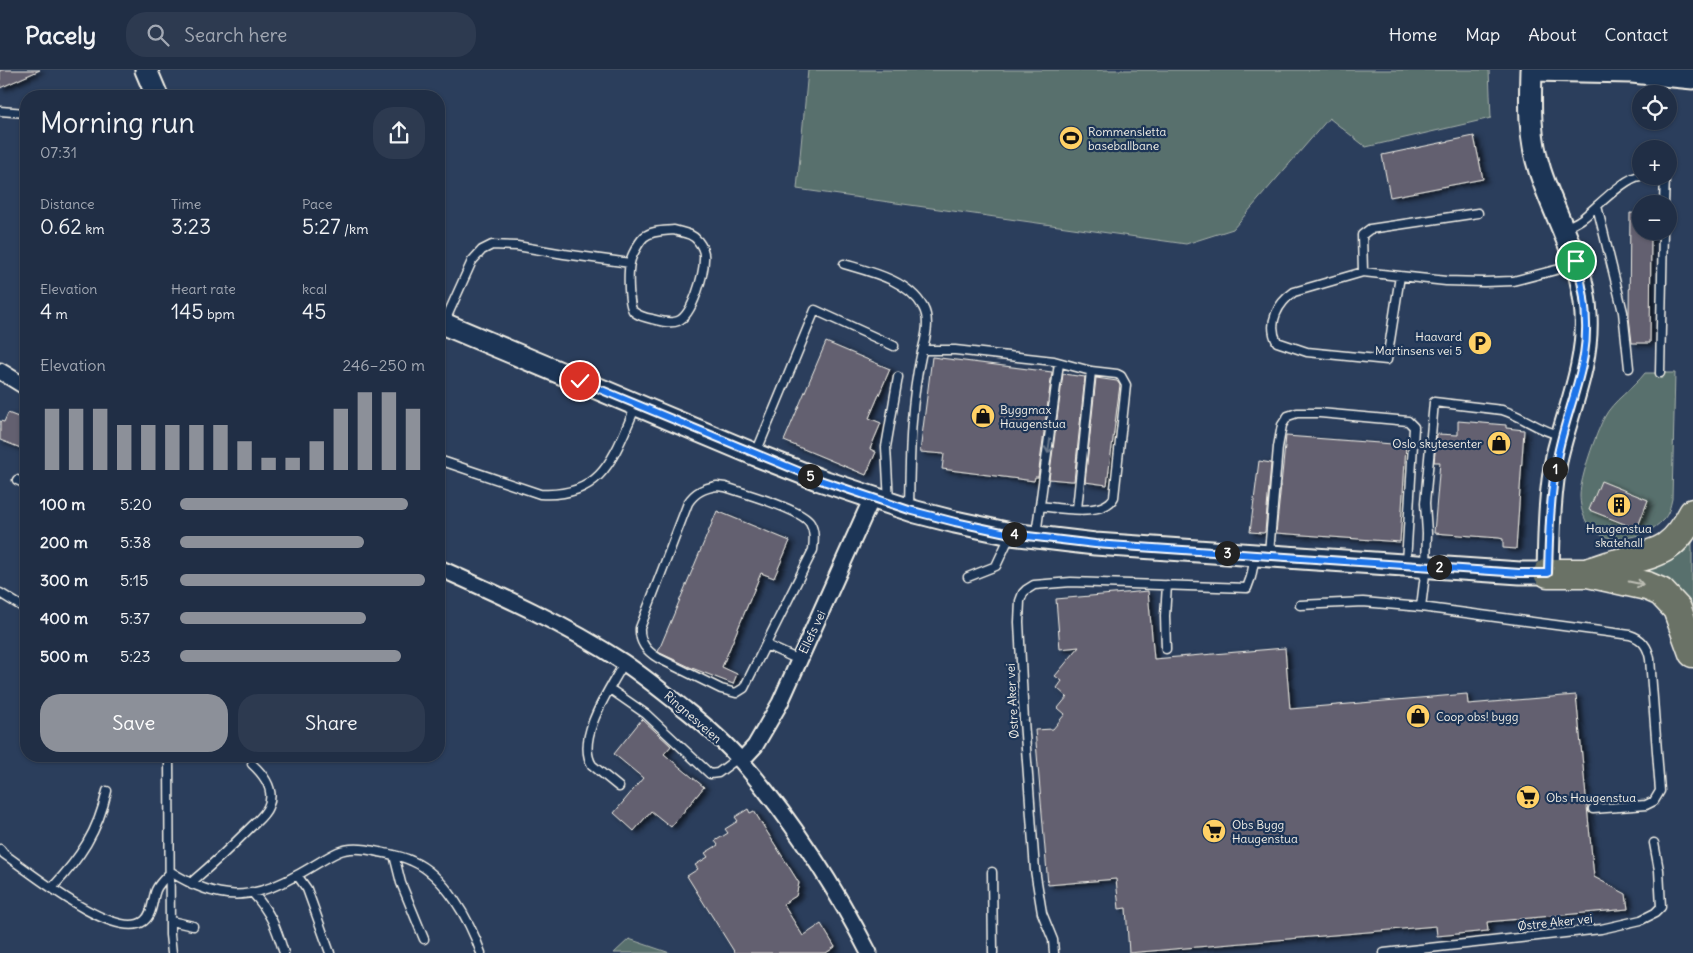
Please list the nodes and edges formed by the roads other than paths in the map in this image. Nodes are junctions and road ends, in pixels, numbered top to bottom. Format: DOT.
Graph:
graph roads {
  1 [pos="146,70"];
  2 [pos="1531,70"];
  3 [pos="1693,78"];
  4 [pos="154,90"];
  5 [pos="0,111"];
  6 [pos="20,113"];
  7 [pos="1632,179"];
  8 [pos="1597,206"];
  9 [pos="1478,213"];
  10 [pos="1564,230"];
  11 [pos="1663,240"];
  12 [pos="630,263"];
  13 [pos="844,264"];
  14 [pos="1577,264"];
  15 [pos="1363,272"];
  16 [pos="1400,276"];
  17 [pos="445,315"];
  18 [pos="445,325"];
  19 [pos="894,346"];
  20 [pos="923,350"];
  21 [pos="1060,363"];
  22 [pos="1629,368"];
  23 [pos="1091,371"];
  24 [pos="0,372"];
  25 [pos="1660,373"];
  26 [pos="898,377"];
  27 [pos="20,384"];
  28 [pos="636,405"];
  29 [pos="1563,436"];
  30 [pos="756,454"];
  31 [pos="445,462"];
  32 [pos="17,480"];
  33 [pos="20,481"];
  34 [pos="880,501"];
  35 [pos="1040,506"];
  36 [pos="1076,509"];
  37 [pos="909,510"];
  38 [pos="1693,513"];
  39 [pos="1011,534"];
  40 [pos="1036,537"];
  41 [pos="1262,556"];
  42 [pos="1416,566"];
  43 [pos="445,571"];
  44 [pos="1548,573"];
  45 [pos="1588,573"];
  46 [pos="968,576"];
  47 [pos="1167,585"];
  48 [pos="0,593"];
  49 [pos="20,605"];
  50 [pos="1300,605"];
  51 [pos="1421,607"];
  52 [pos="766,645"];
  53 [pos="1166,649"];
  54 [pos="1693,653"];
  55 [pos="799,660"];
  56 [pos="624,662"];
  57 [pos="610,689"];
  58 [pos="740,759"];
  59 [pos="170,762"];
  60 [pos="252,764"];
  61 [pos="618,787"];
  62 [pos="107,791"];
  63 [pos="1593,809"];
  64 [pos="1654,843"];
  65 [pos="0,849"];
  66 [pos="394,855"];
  67 [pos="171,872"];
  68 [pos="992,872"];
  69 [pos="297,875"];
  70 [pos="192,885"];
  71 [pos="52,888"];
  72 [pos="252,892"];
  73 [pos="170,921"];
  74 [pos="193,926"];
  75 [pos="424,939"];
  76 [pos="172,953"];
  77 [pos="284,953"];
  78 [pos="330,953"];
  79 [pos="481,953"];
  80 [pos="869,953"];
  81 [pos="993,953"];
  82 [pos="1054,953"];
  83 [pos="1384,953"];
  1 -- 4 [label="street"];
  2 -- 3 [label="street"];
  2 -- 10 [label="street"];
  5 -- 6 [label="lane"];
  7 -- 8 [label="lane"];
  8 -- 10 [label="lane"];
  8 -- 22 [label="lane"];
  9 -- 15 [label="lane"];
  10 -- 14 [label="street"];
  11 -- 25 [label="lane"];
  12 -- 12 [label="lane"];
  12 -- 17 [label="lane"];
  13 -- 20 [label="lane"];
  14 -- 16 [label="lane"];
  14 -- 29 [label="street"];
  15 -- 16 [label="lane"];
  15 -- 16 [label="lane"];
  18 -- 28 [label="street"];
  19 -- 30 [label="lane"];
  20 -- 21 [label="lane"];
  20 -- 37 [label="lane"];
  21 -- 23 [label="lane"];
  21 -- 35 [label="lane, one-way"];
  23 -- 36 [label="lane"];
  23 -- 36 [label="lane"];
  24 -- 27 [label="street"];
  26 -- 34 [label="lane"];
  28 -- 30 [label="street"];
  28 -- 31 [label="lane"];
  29 -- 42 [label="lane"];
  29 -- 44 [label="street"];
  30 -- 34 [label="street"];
  32 -- 33 [label="lane"];
  34 -- 37 [label="street"];
  34 -- 55 [label="street, Ellefs vei"];
  35 -- 36 [label="lane"];
  35 -- 40 [label="lane"];
  37 -- 39 [label="street"];
  38 -- 45 [label="highway"];
  39 -- 40 [label="street"];
  39 -- 46 [label="lane"];
  40 -- 41 [label="street"];
  41 -- 42 [label="street"];
  41 -- 42 [label="lane"];
  41 -- 47 [label="lane, Østre Aker vei"];
  42 -- 44 [label="street"];
  42 -- 51 [label="lane"];
  43 -- 56 [label="street, Ringnesveien"];
  44 -- 45 [label="highway"];
  45 -- 54 [label="highway, one-way"];
  47 -- 53 [label="lane"];
  47 -- 82 [label="lane, Østre Aker vei"];
  48 -- 49 [label="lane"];
  50 -- 51 [label="lane"];
  51 -- 63 [label="lane"];
  52 -- 52 [label="lane"];
  52 -- 55 [label="lane"];
  55 -- 58 [label="street, Ellefs vei"];
  56 -- 57 [label="lane"];
  56 -- 58 [label="street, Ringnesveien"];
  57 -- 58 [label="lane"];
  57 -- 61 [label="lane"];
  58 -- 80 [label="street, Ringnesveien"];
  59 -- 67 [label="lane"];
  60 -- 70 [label="lane"];
  62 -- 71 [label="lane"];
  64 -- 83 [label="lane, Østre Aker vei"];
  65 -- 71 [label="lane"];
  66 -- 69 [label="lane"];
  66 -- 75 [label="lane"];
  66 -- 79 [label="lane"];
  67 -- 70 [label="lane"];
  67 -- 71 [label="lane"];
  67 -- 73 [label="lane"];
  68 -- 81 [label="lane"];
  69 -- 72 [label="lane"];
  69 -- 78 [label="lane"];
  70 -- 72 [label="lane"];
  72 -- 77 [label="lane"];
  73 -- 74 [label="lane"];
  73 -- 76 [label="lane"];
}
